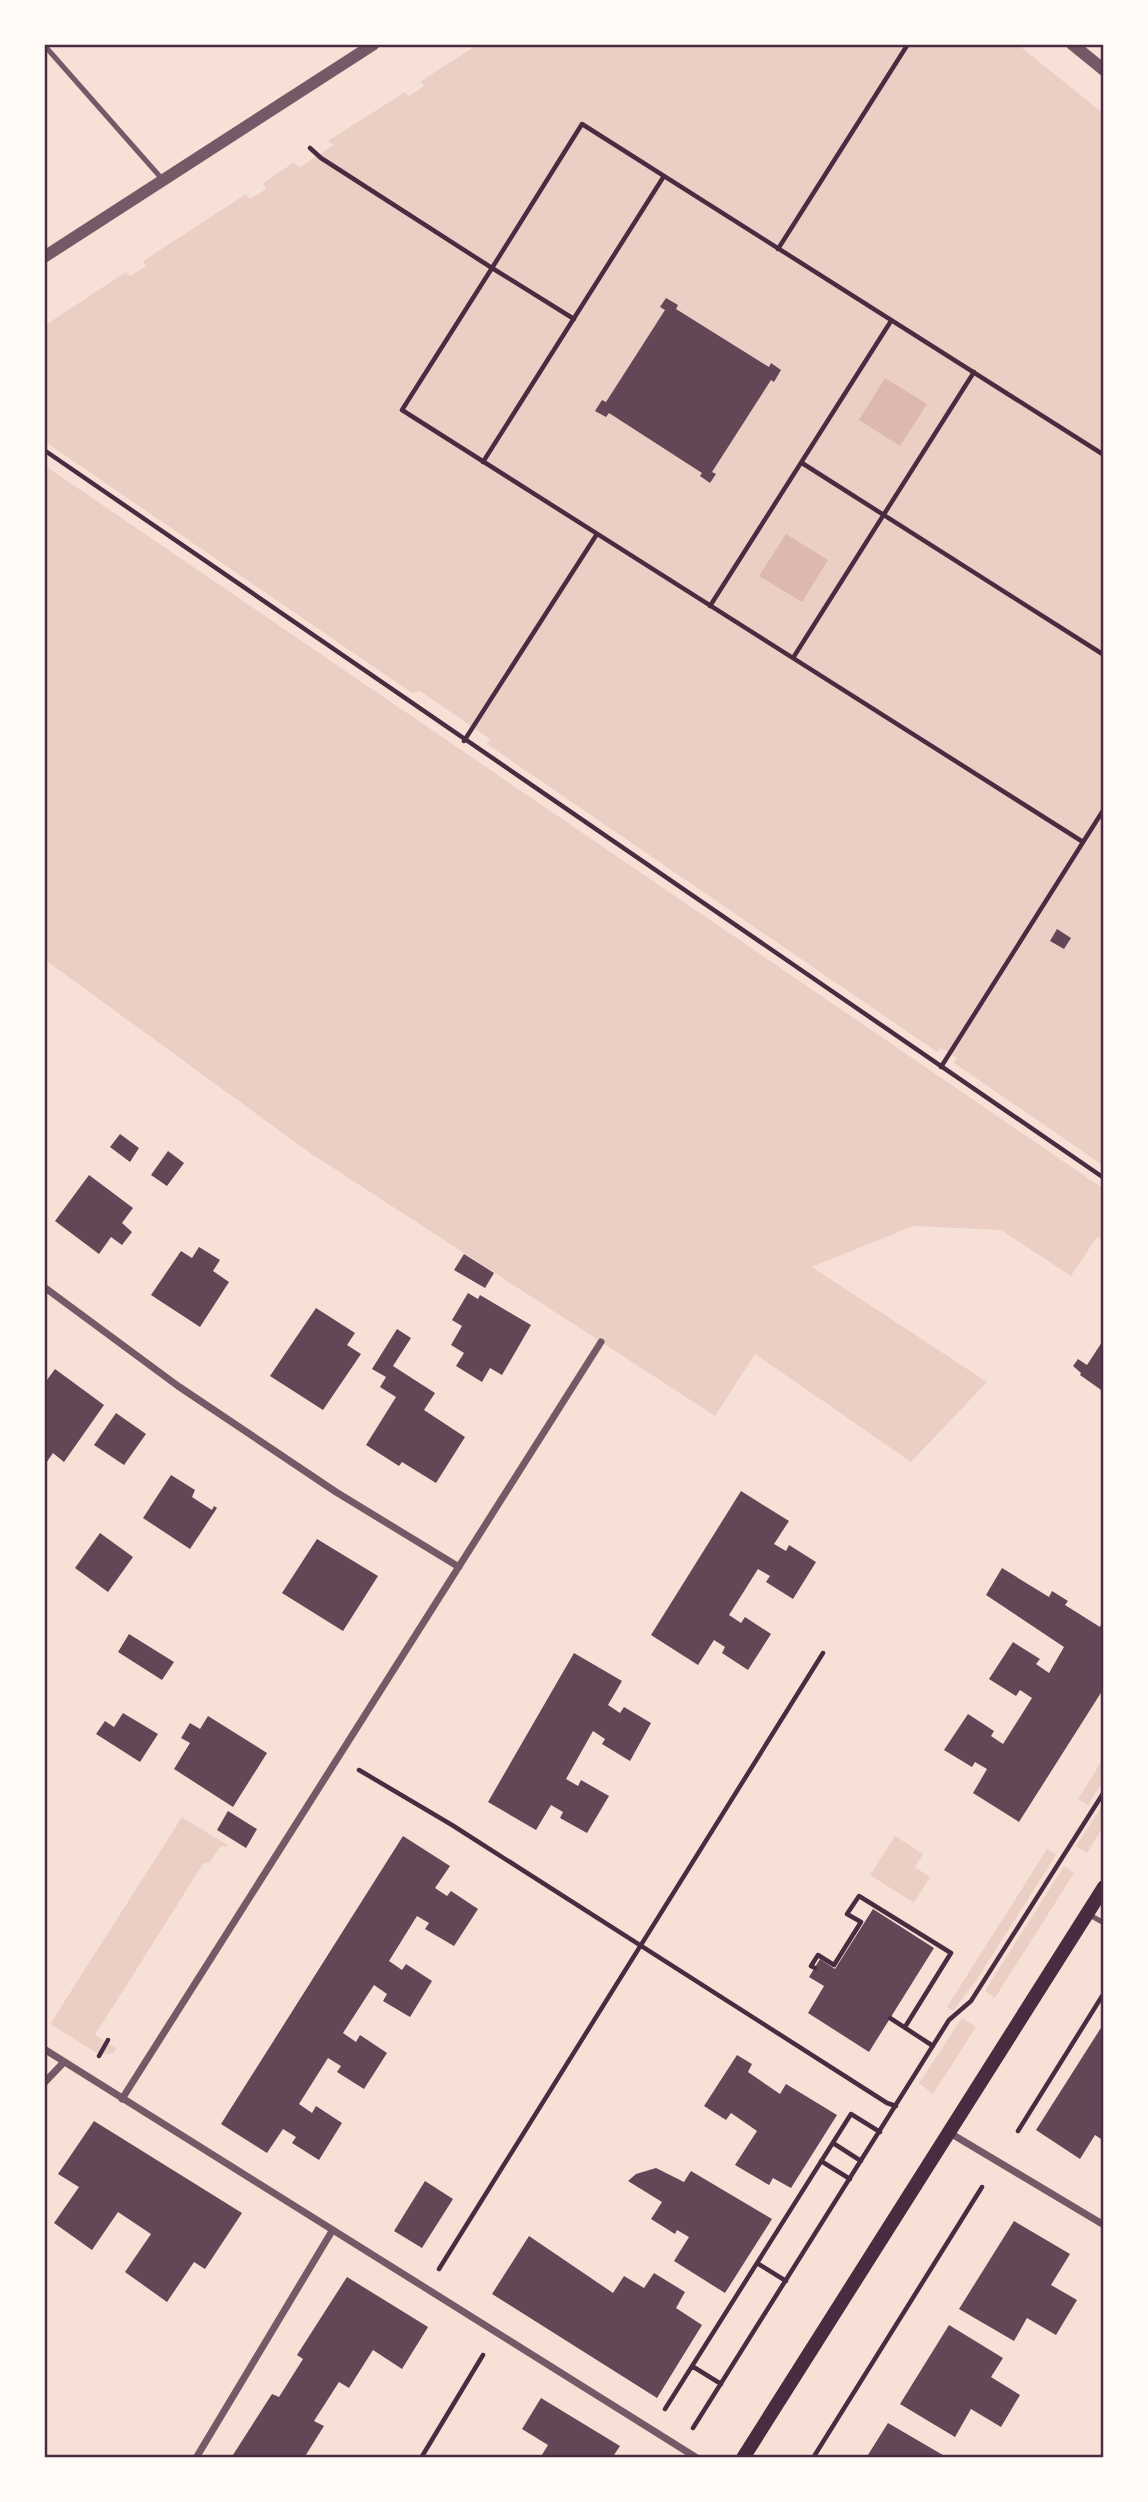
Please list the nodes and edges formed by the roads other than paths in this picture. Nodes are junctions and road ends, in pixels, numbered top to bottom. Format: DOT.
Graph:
graph roads {
  1 [pos="374,44"];
  2 [pos="1072,44"];
  3 [pos="44,45"];
  4 [pos="1104,70"];
  5 [pos="163,180"];
  6 [pos="44,257"];
  7 [pos="44,1287"];
  8 [pos="601,1342"];
  9 [pos="459,1567"];
  10 [pos="1104,1887"];
  11 [pos="1088,1914"];
  12 [pos="1104,1923"];
  13 [pos="44,2049"];
  14 [pos="64,2062"];
  15 [pos="44,2083"];
  16 [pos="122,2099"];
  17 [pos="950,2133"];
  18 [pos="1104,2225"];
  19 [pos="332,2231"];
  20 [pos="196,2458"];
  21 [pos="697,2458"];
  22 [pos="743,2458"];
  1 -- 5 [label="street"];
  2 -- 4 [label="street"];
  3 -- 5 [label="lane"];
  5 -- 6 [label="street"];
  7 -- 9 [label="street"];
  8 -- 9 [label="street"];
  9 -- 16 [label="street"];
  10 -- 11 [label="main road"];
  11 -- 12 [label="lane"];
  11 -- 17 [label="main road"];
  13 -- 14 [label="street"];
  14 -- 15 [label="street"];
  14 -- 16 [label="street"];
  16 -- 19 [label="street"];
  17 -- 18 [label="street"];
  17 -- 22 [label="main road"];
  19 -- 20 [label="street"];
  19 -- 21 [label="street"];
}
